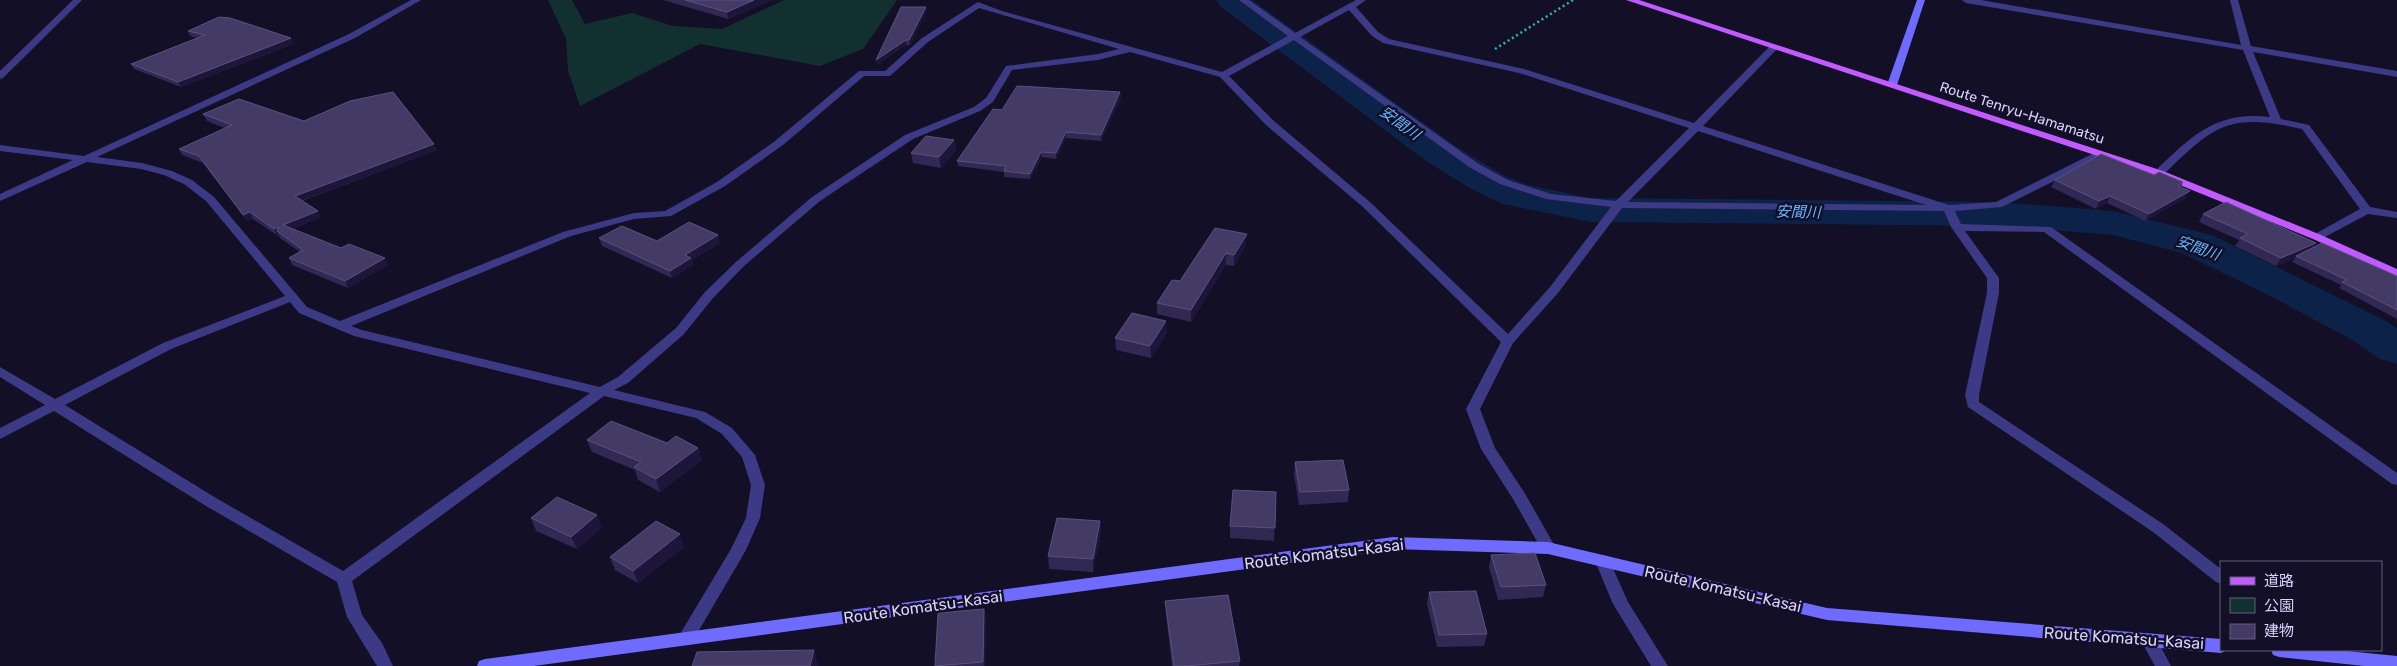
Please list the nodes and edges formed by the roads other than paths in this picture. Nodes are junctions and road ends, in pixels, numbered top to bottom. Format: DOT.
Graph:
graph roads {
  1 [pos="78,0"];
  2 [pos="417,0"];
  3 [pos="968,0"];
  4 [pos="1243,0"];
  5 [pos="1362,0"];
  6 [pos="1630,0"];
  7 [pos="1921,0"];
  8 [pos="1966,0"];
  9 [pos="2234,0"];
  10 [pos="978,5"];
  11 [pos="1350,6"];
  12 [pos="1292,37"];
  13 [pos="1774,47"];
  14 [pos="2247,49"];
  15 [pos="1130,50"];
  16 [pos="2397,74"];
  17 [pos="1223,75"];
  18 [pos="0,76"];
  19 [pos="1892,85"];
  20 [pos="2276,120"];
  21 [pos="1696,127"];
  22 [pos="0,148"];
  23 [pos="2100,154"];
  24 [pos="87,158"];
  25 [pos="2159,173"];
  26 [pos="0,198"];
  27 [pos="1616,208"];
  28 [pos="2366,210"];
  29 [pos="2397,215"];
  30 [pos="1952,216"];
  31 [pos="2316,237"];
  32 [pos="2397,272"];
  33 [pos="292,297"];
  34 [pos="338,326"];
  35 [pos="1508,341"];
  36 [pos="0,371"];
  37 [pos="602,391"];
  38 [pos="56,405"];
  39 [pos="0,434"];
  40 [pos="2397,480"];
  41 [pos="1548,548"];
  42 [pos="1603,561"];
  43 [pos="2220,577"];
  44 [pos="344,579"];
  45 [pos="685,639"];
  46 [pos="2149,641"];
  47 [pos="2220,646"];
  48 [pos="2304,651"];
  49 [pos="2397,663"];
  50 [pos="385,666"];
  51 [pos="485,666"];
  52 [pos="1660,666"];
  53 [pos="2163,666"];
  1 -- 18 [label="street"];
  2 -- 24 [label="street"];
  3 -- 10 [label="street"];
  4 -- 12 [label="street"];
  5 -- 11 [label="street"];
  6 -- 13 [label="main road, Route Tenryu-Hamamatsu"];
  7 -- 19 [label="main road"];
  8 -- 14 [label="street"];
  9 -- 14 [label="street"];
  10 -- 15 [label="street"];
  10 -- 34 [label="street"];
  11 -- 12 [label="street"];
  11 -- 21 [label="street"];
  12 -- 17 [label="street"];
  12 -- 27 [label="street"];
  13 -- 19 [label="main road, Route Tenryu-Hamamatsu"];
  13 -- 21 [label="street"];
  14 -- 16 [label="street"];
  14 -- 20 [label="street"];
  15 -- 17 [label="street"];
  15 -- 37 [label="street"];
  17 -- 35 [label="street"];
  19 -- 23 [label="main road, Route Tenryu-Hamamatsu"];
  20 -- 25 [label="street"];
  20 -- 28 [label="street"];
  21 -- 27 [label="street"];
  21 -- 30 [label="street"];
  22 -- 24 [label="street"];
  23 -- 25 [label="main road, Route Tenryu-Hamamatsu"];
  23 -- 30 [label="street"];
  24 -- 26 [label="street"];
  24 -- 33 [label="street"];
  25 -- 31 [label="main road, Route Tenryu-Hamamatsu"];
  27 -- 30 [label="street"];
  27 -- 35 [label="street"];
  28 -- 29 [label="street"];
  28 -- 31 [label="street"];
  30 -- 40 [label="street"];
  30 -- 43 [label="street"];
  31 -- 32 [label="main road, Route Tenryu-Hamamatsu"];
  33 -- 34 [label="street"];
  33 -- 38 [label="street"];
  34 -- 37 [label="street"];
  35 -- 41 [label="street"];
  36 -- 38 [label="street"];
  37 -- 44 [label="street"];
  37 -- 45 [label="street"];
  38 -- 39 [label="street"];
  38 -- 44 [label="street"];
  41 -- 42 [label="main road, Route Komatsu-Kasai"];
  41 -- 45 [label="main road, Route Komatsu-Kasai"];
  42 -- 46 [label="main road, Route Komatsu-Kasai"];
  42 -- 52 [label="street"];
  44 -- 50 [label="street"];
  45 -- 51 [label="main road, Route Komatsu-Kasai"];
  46 -- 47 [label="main road, Route Komatsu-Kasai"];
  46 -- 53 [label="street"];
  48 -- 49 [label="main road"];
}
